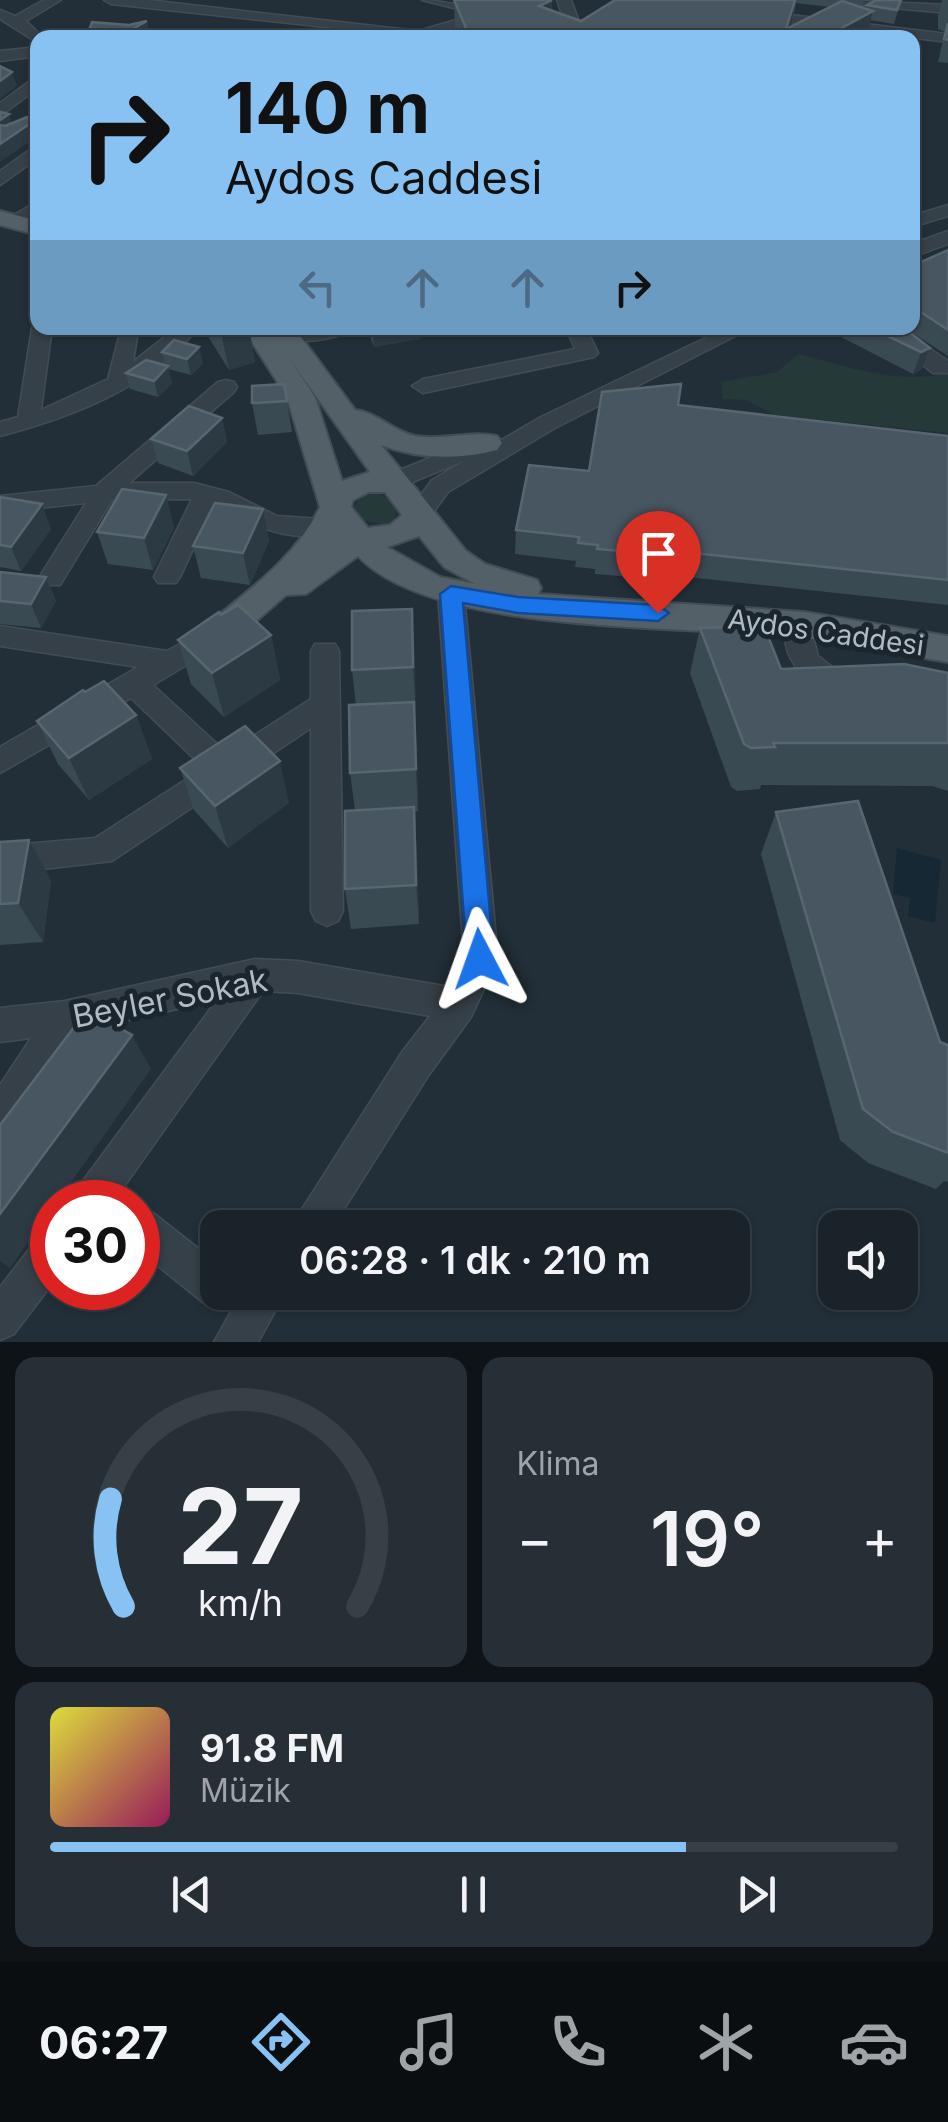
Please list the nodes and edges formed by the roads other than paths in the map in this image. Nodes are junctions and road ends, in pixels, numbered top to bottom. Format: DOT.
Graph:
graph roads {
  1 [pos="54,0"];
  2 [pos="112,0"];
  3 [pos="218,0"];
  4 [pos="429,0"];
  5 [pos="541,0"];
  6 [pos="564,0"];
  7 [pos="850,0"];
  8 [pos="170,7"];
  9 [pos="908,7"];
  10 [pos="769,8"];
  11 [pos="948,9"];
  12 [pos="200,11"];
  13 [pos="0,14"];
  14 [pos="494,14"];
  15 [pos="748,14"];
  16 [pos="16,21"];
  17 [pos="146,23"];
  18 [pos="310,24"];
  19 [pos="362,30"];
  20 [pos="435,30"];
  21 [pos="572,30"];
  22 [pos="897,30"];
  23 [pos="30,32"];
  24 [pos="943,38"];
  25 [pos="920,51"];
  26 [pos="30,52"];
  27 [pos="0,56"];
  28 [pos="16,72"];
  29 [pos="30,72"];
  30 [pos="30,87"];
  31 [pos="0,111"];
  32 [pos="30,156"];
  33 [pos="0,180"];
  34 [pos="948,210"];
  35 [pos="920,219"];
  36 [pos="948,226"];
  37 [pos="948,237"];
  38 [pos="920,238"];
  39 [pos="920,249"];
  40 [pos="948,258"];
  41 [pos="920,269"];
  42 [pos="41,335"];
  43 [pos="180,335"];
  44 [pos="261,335"];
  45 [pos="286,335"];
  46 [pos="579,335"];
  47 [pos="704,335"];
  48 [pos="726,335"];
  49 [pos="896,335"];
  50 [pos="127,337"];
  51 [pos="948,366"];
  52 [pos="118,383"];
  53 [pos="423,386"];
  54 [pos="226,388"];
  55 [pos="336,401"];
  56 [pos="28,422"];
  57 [pos="0,429"];
  58 [pos="488,443"];
  59 [pos="392,482"];
  60 [pos="105,491"];
  61 [pos="206,495"];
  62 [pos="0,504"];
  63 [pos="418,514"];
  64 [pos="330,515"];
  65 [pos="270,526"];
  66 [pos="361,541"];
  67 [pos="317,568"];
  68 [pos="167,577"];
  69 [pos="51,579"];
  70 [pos="451,594"];
  71 [pos="221,632"];
  72 [pos="948,633"];
  73 [pos="0,636"];
  74 [pos="793,644"];
  75 [pos="948,650"];
  76 [pos="325,651"];
  77 [pos="172,662"];
  78 [pos="134,683"];
  79 [pos="864,685"];
  80 [pos="326,704"];
  81 [pos="2,758"];
  82 [pos="226,770"];
  83 [pos="0,860"];
  84 [pos="327,911"];
  85 [pos="255,975"];
  86 [pos="458,1006"];
  87 [pos="65,1018"];
  88 [pos="0,1025"];
  89 [pos="0,1118"];
  90 [pos="112,1180"];
  91 [pos="321,1210"];
  92 [pos="160,1244"];
  93 [pos="200,1276"];
  94 [pos="30,1281"];
  95 [pos="0,1320"];
  1 -- 16 [label="street"];
  2 -- 8 [label="street"];
  3 -- 12 [label="street"];
  4 -- 14 [label="street"];
  5 -- 14 [label="street"];
  6 -- 21 [label="street"];
  7 -- 9 [label="street"];
  8 -- 12 [label="street"];
  8 -- 17 [label="street"];
  9 -- 11 [label="street"];
  10 -- 15 [label="street"];
  10 -- 22 [label="street"];
  12 -- 18 [label="street"];
  13 -- 16 [label="street"];
  14 -- 20 [label="street"];
  16 -- 23 [label="street"];
  18 -- 19 [label="street"];
  24 -- 25 [label="street"];
  26 -- 27 [label="street"];
  28 -- 29 [label="street"];
  30 -- 31 [label="street"];
  32 -- 33 [label="street"];
  34 -- 35 [label="street"];
  36 -- 38 [label="street"];
  37 -- 39 [label="street"];
  40 -- 41 [label="street"];
  42 -- 56 [label="street"];
  43 -- 52 [label="street"];
  44 -- 64 [label="main road"];
  45 -- 55 [label="main road"];
  46 -- 53 [label="street"];
  47 -- 58 [label="street"];
  48 -- 63 [label="street"];
  49 -- 51 [label="street"];
  50 -- 52 [label="street"];
  52 -- 56 [label="street"];
  54 -- 60 [label="street"];
  55 -- 58 [label="main road"];
  55 -- 59 [label="main road"];
  56 -- 57 [label="street"];
  58 -- 59 [label="street"];
  59 -- 63 [label="main road, Aydos Caddesi"];
  59 -- 64 [label="main road"];
  60 -- 61 [label="street"];
  60 -- 62 [label="street"];
  60 -- 69 [label="street"];
  61 -- 65 [label="street"];
  61 -- 68 [label="street"];
  63 -- 66 [label="main road"];
  63 -- 72 [label="main road, Aydos Caddesi"];
  64 -- 65 [label="street"];
  64 -- 66 [label="main road, Aydos Caddesi"];
  64 -- 67 [label="main road"];
  65 -- 67 [label="street"];
  66 -- 67 [label="main road"];
  66 -- 70 [label="main road, Aydos Caddesi"];
  67 -- 70 [label="main road"];
  67 -- 71 [label="main road"];
  70 -- 74 [label="main road, Aydos Caddesi"];
  70 -- 86 [label="street"];
  71 -- 77 [label="street"];
  73 -- 77 [label="street"];
  74 -- 75 [label="main road, Aydos Caddesi"];
  74 -- 79 [label="street"];
  76 -- 80 [label="street"];
  77 -- 78 [label="street"];
  78 -- 81 [label="street"];
  78 -- 82 [label="street"];
  80 -- 82 [label="street"];
  80 -- 84 [label="street"];
  82 -- 83 [label="street"];
  85 -- 86 [label="street, Beyler Sokak"];
  85 -- 87 [label="street, Beyler Sokak"];
  85 -- 90 [label="street"];
  86 -- 91 [label="street"];
  87 -- 88 [label="street, Beyler Sokak"];
  87 -- 89 [label="street"];
  92 -- 93 [label="street"];
  94 -- 95 [label="street"];
}
